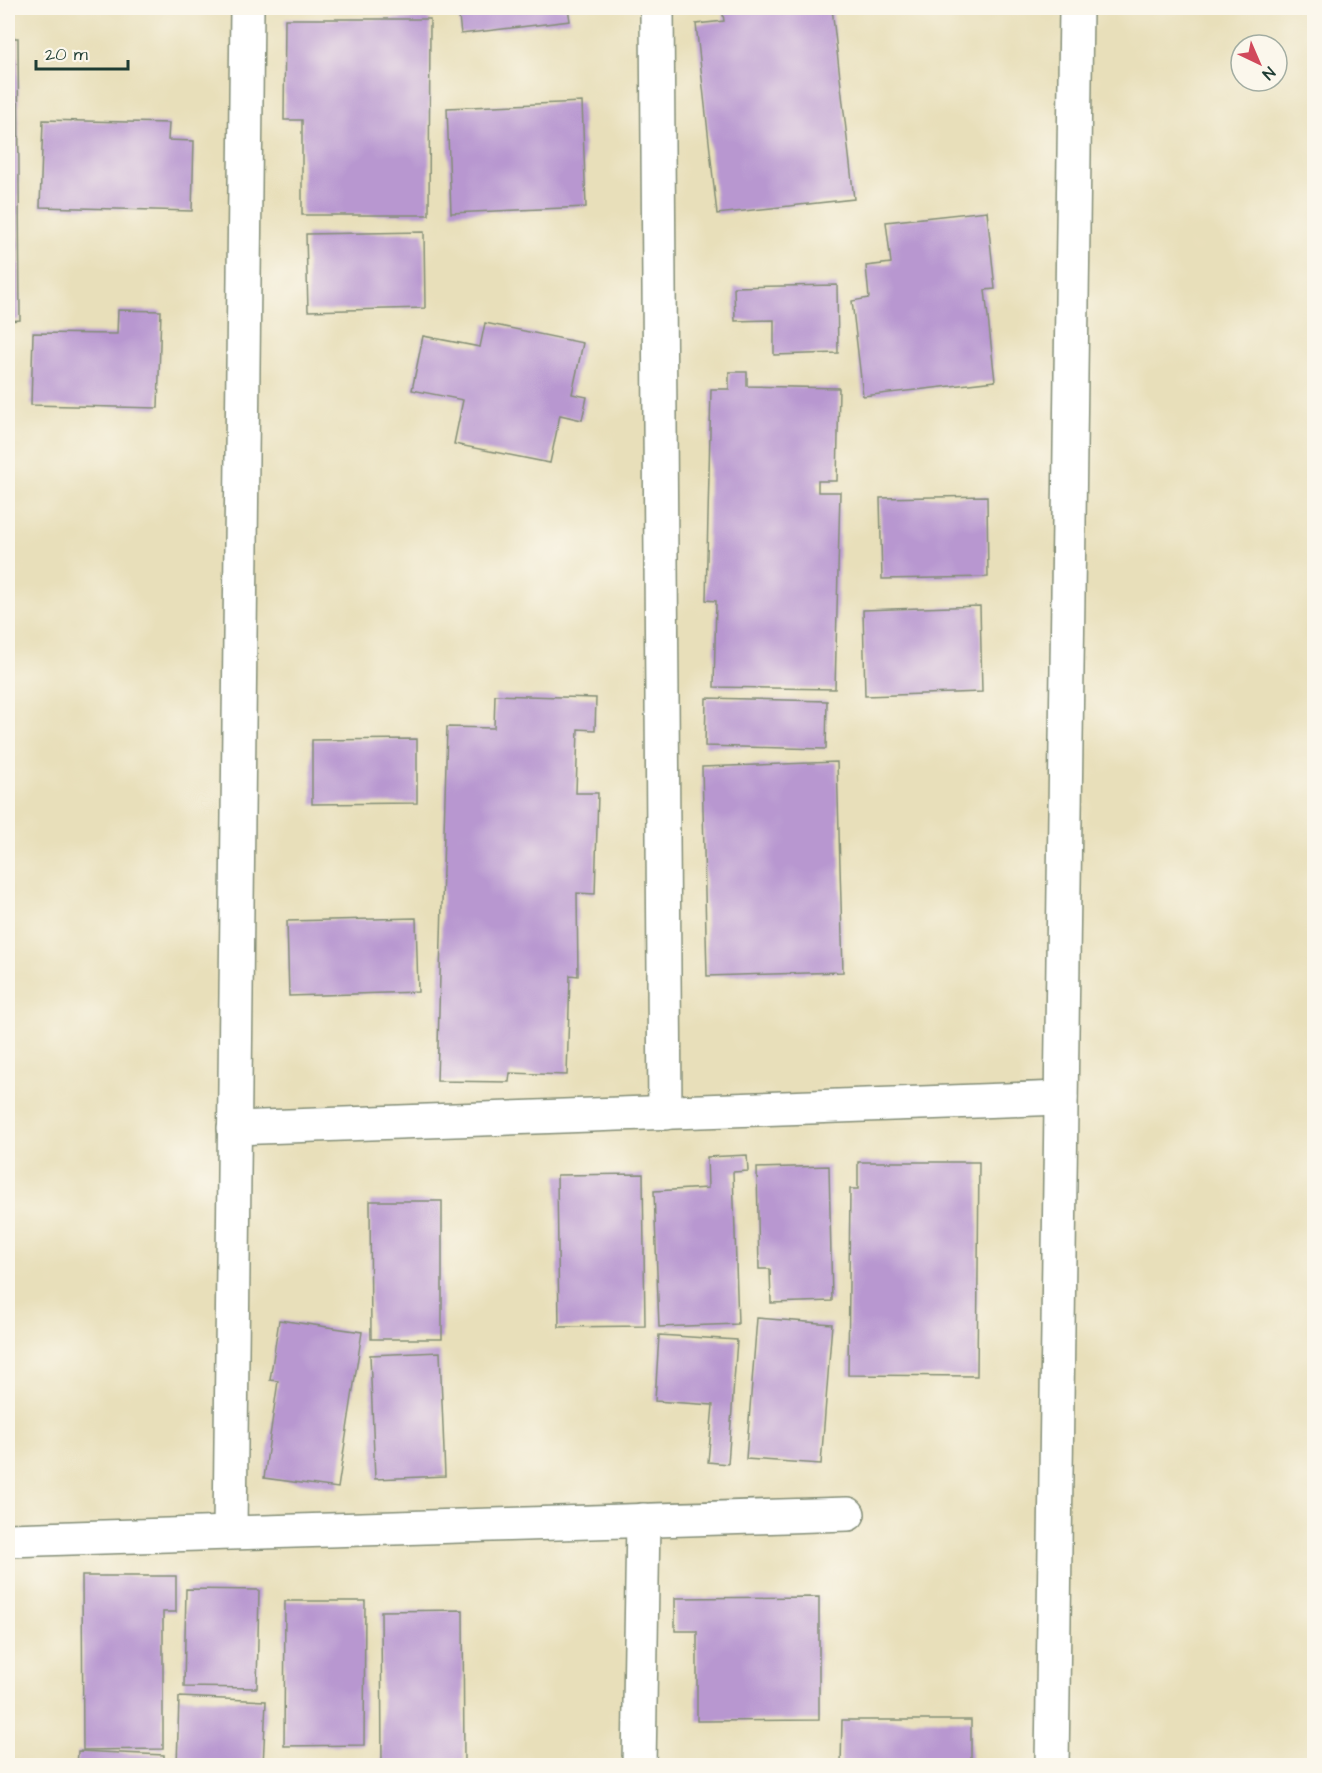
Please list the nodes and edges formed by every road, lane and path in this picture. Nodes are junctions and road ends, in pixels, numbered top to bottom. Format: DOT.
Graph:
graph roads {
  1 [pos="247,8"];
  2 [pos="657,8"];
  3 [pos="1076,8"];
  4 [pos="1061,1098"];
  5 [pos="665,1113"];
  6 [pos="234,1128"];
  7 [pos="848,1514"];
  8 [pos="643,1520"];
  9 [pos="230,1532"];
  10 [pos="8,1540"];
  11 [pos="639,1766"];
  12 [pos="1052,1766"];
  1 -- 6 [label="street"];
  2 -- 5 [label="street"];
  3 -- 4 [label="street"];
  4 -- 5 [label="street"];
  4 -- 12 [label="street"];
  5 -- 6 [label="street"];
  6 -- 9 [label="street"];
  7 -- 8 [label="street"];
  8 -- 9 [label="street"];
  8 -- 11 [label="street"];
  9 -- 10 [label="street"];
}
